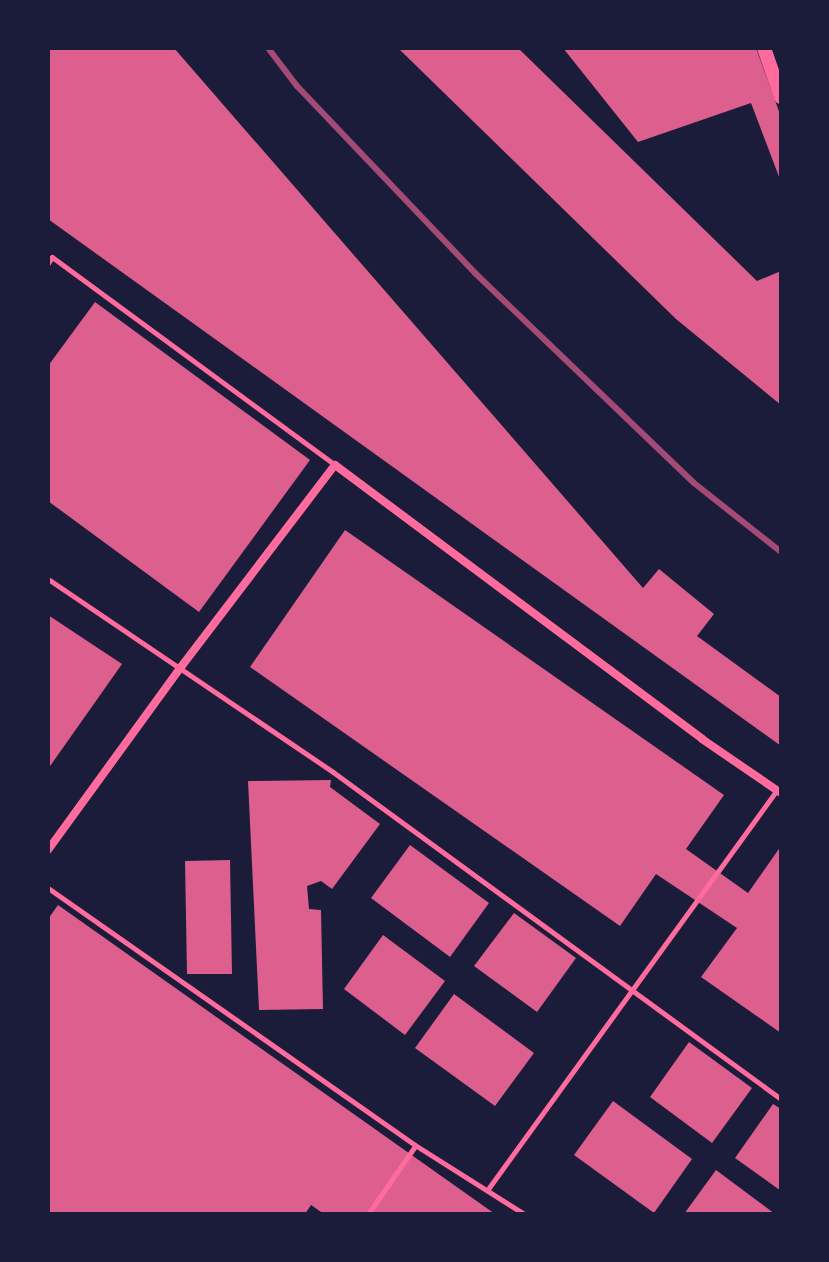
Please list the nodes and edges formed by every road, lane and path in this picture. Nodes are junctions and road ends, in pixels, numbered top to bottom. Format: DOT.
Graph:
graph roads {
  1 [pos="764,48"];
  2 [pos="781,97"];
  3 [pos="48,263"];
  4 [pos="335,465"];
  5 [pos="48,579"];
  6 [pos="181,667"];
  7 [pos="779,792"];
  8 [pos="48,850"];
  9 [pos="48,888"];
  10 [pos="632,990"];
  11 [pos="781,1099"];
  12 [pos="415,1145"];
  13 [pos="488,1189"];
  14 [pos="368,1214"];
  15 [pos="524,1214"];
  1 -- 2 [label="street"];
  3 -- 4 [label="lane"];
  4 -- 6 [label="street"];
  4 -- 7 [label="street"];
  5 -- 6 [label="lane"];
  6 -- 8 [label="street"];
  6 -- 10 [label="lane"];
  7 -- 10 [label="lane"];
  9 -- 12 [label="lane"];
  10 -- 11 [label="lane"];
  10 -- 13 [label="lane"];
  12 -- 13 [label="lane"];
  12 -- 14 [label="lane"];
  13 -- 15 [label="lane"];
}
